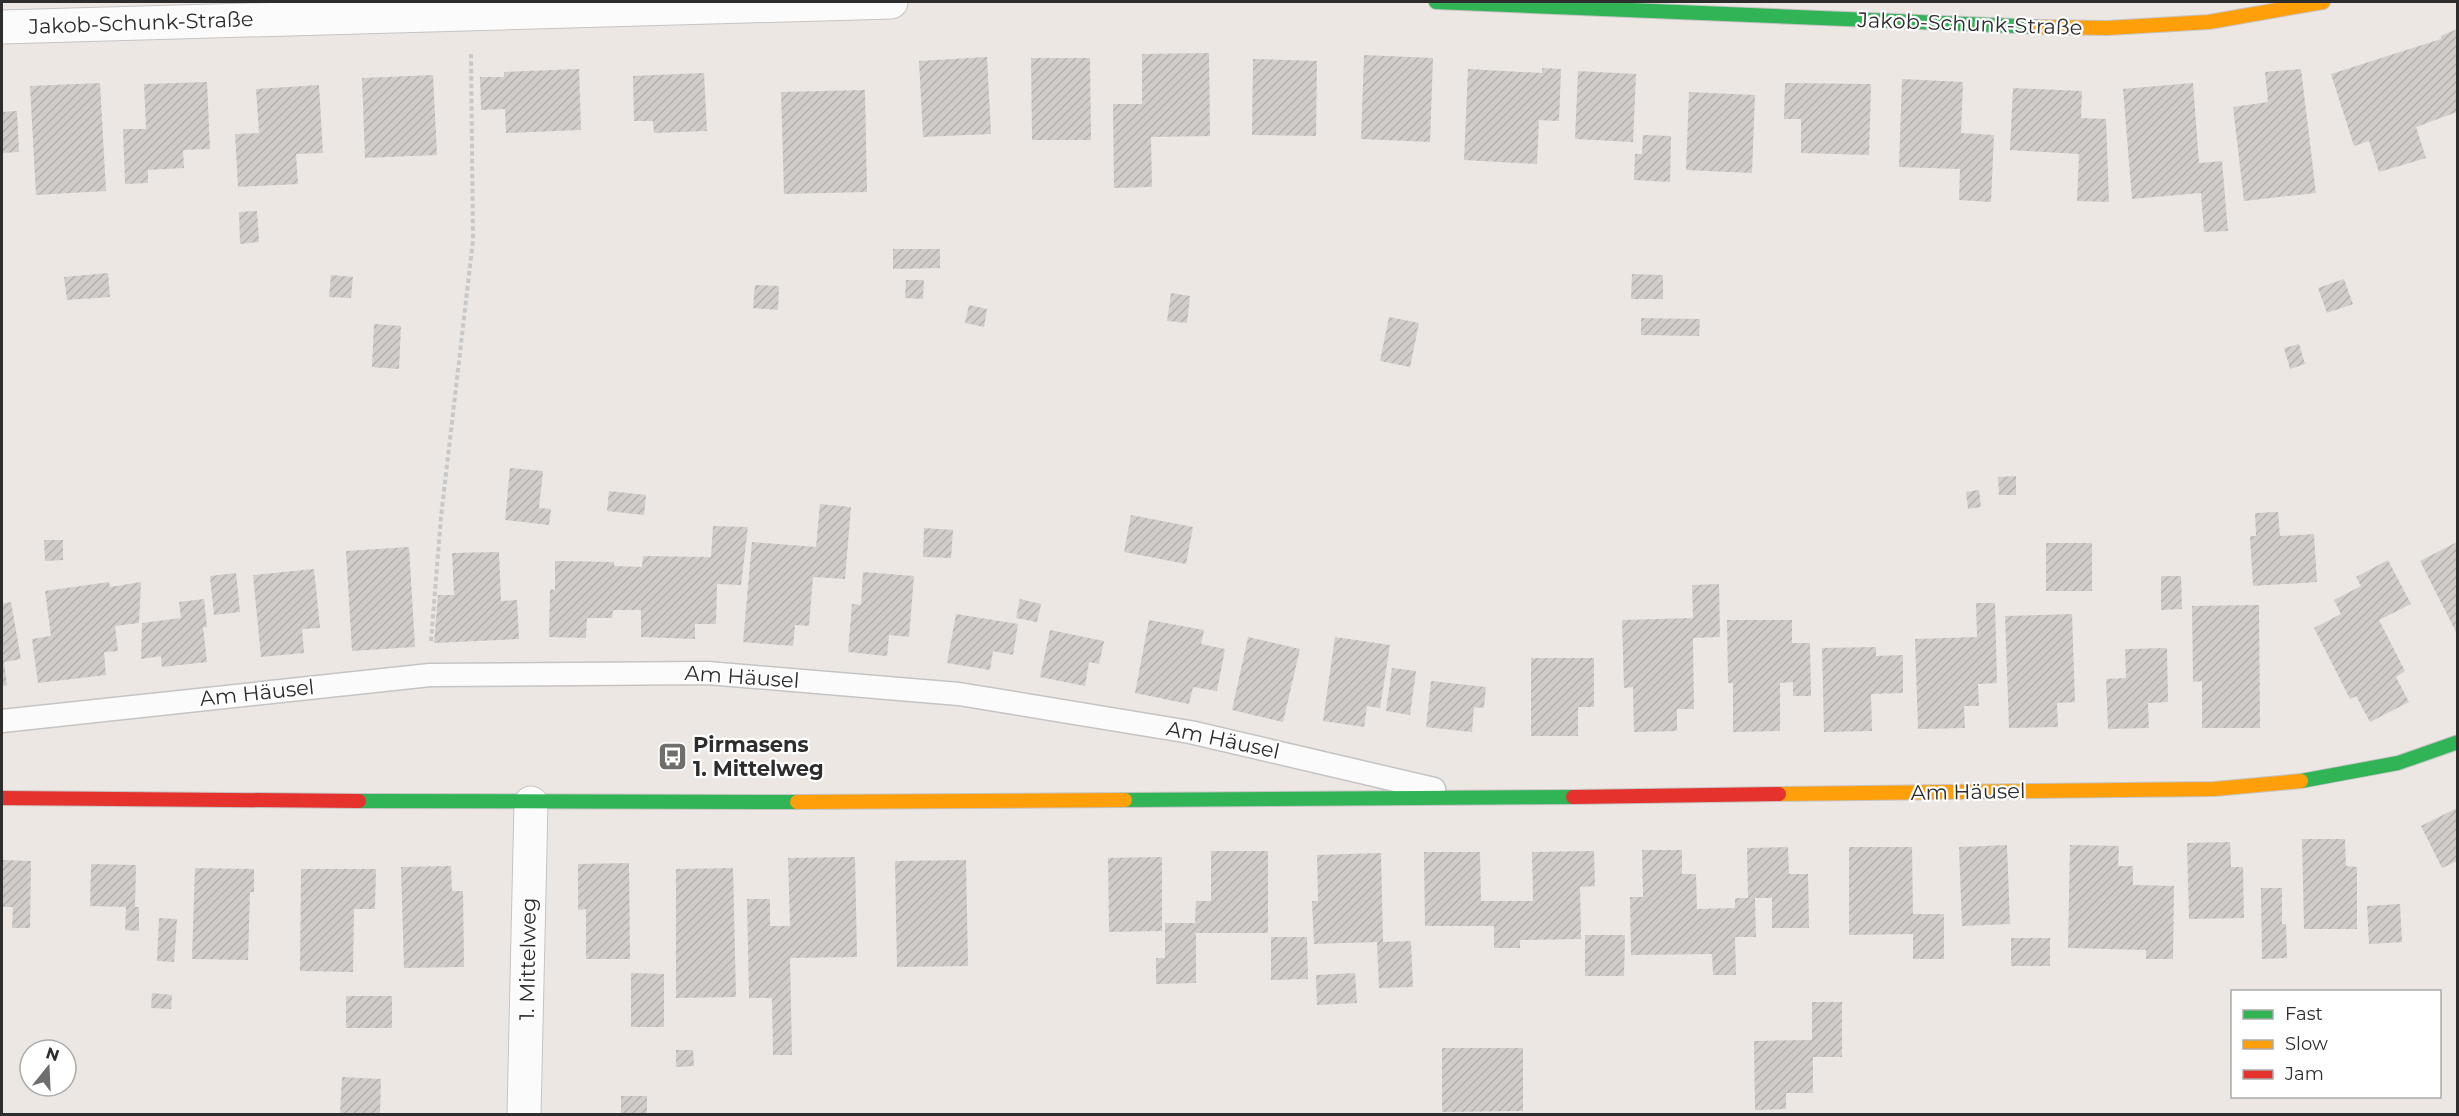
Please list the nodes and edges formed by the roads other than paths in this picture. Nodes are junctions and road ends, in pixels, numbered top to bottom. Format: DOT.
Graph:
graph roads {
  1 [pos="891,2"];
  2 [pos="1436,2"];
  3 [pos="1485,2"];
  4 [pos="2323,2"];
  5 [pos="2,27"];
  6 [pos="2,721"];
  7 [pos="2456,747"];
  8 [pos="2,798"];
  9 [pos="1473,798"];
  10 [pos="531,803"];
  11 [pos="524,1114"];
  1 -- 5 [label="street, Jakob-Schunk-Straße"];
  2 -- 3 [label="street, Jakob-Schunk-Straße"];
  3 -- 4 [label="street, Jakob-Schunk-Straße"];
  6 -- 9 [label="lane, Am Häusel"];
  7 -- 9 [label="street, Am Häusel"];
  8 -- 10 [label="street, Am Häusel"];
  9 -- 10 [label="street, Am Häusel"];
  10 -- 11 [label="street, 1. Mittelweg"];
}
